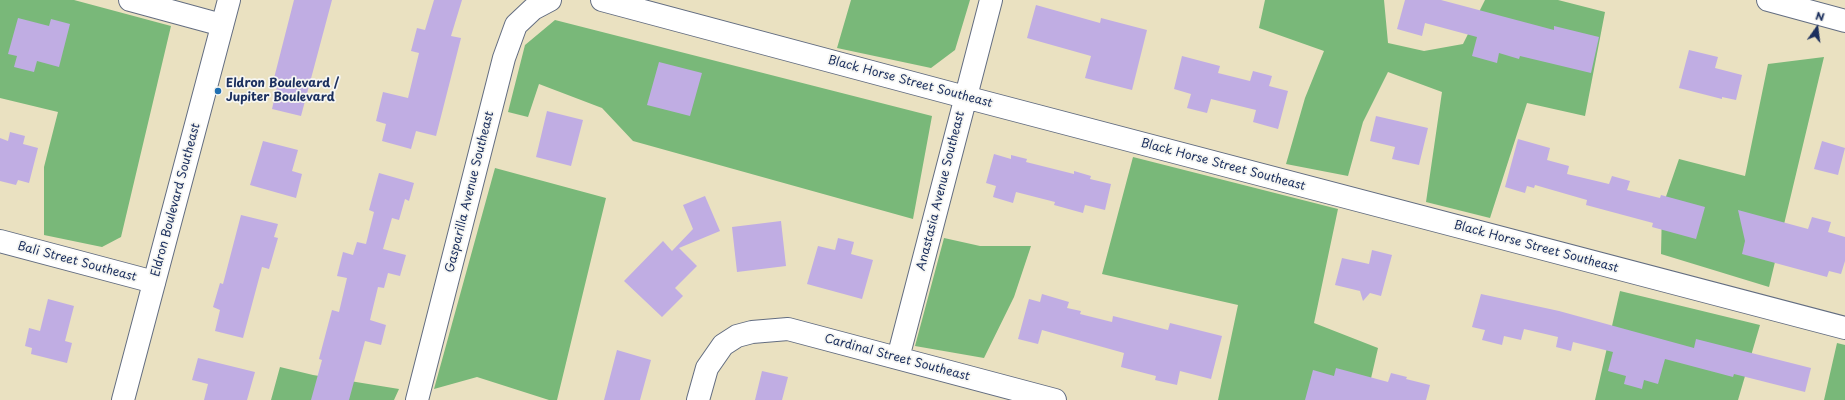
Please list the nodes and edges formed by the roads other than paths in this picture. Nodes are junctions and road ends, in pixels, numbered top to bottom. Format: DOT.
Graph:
graph roads {
  1 [pos="130,0"];
  2 [pos="229,0"];
  3 [pos="550,0"];
  4 [pos="602,0"];
  5 [pos="991,0"];
  6 [pos="1768,0"];
  7 [pos="1845,21"];
  8 [pos="222,25"];
  9 [pos="965,97"];
  10 [pos="0,242"];
  11 [pos="154,282"];
  12 [pos="1845,328"];
  13 [pos="898,358"];
  14 [pos="123,400"];
  15 [pos="417,400"];
  16 [pos="698,400"];
  17 [pos="1055,400"];
  1 -- 8 [label="street"];
  2 -- 8 [label="street, Eldron Boulevard Southeast"];
  3 -- 15 [label="street, Gasparilla Avenue Southeast"];
  4 -- 9 [label="street, Black Horse Street Southeast"];
  5 -- 9 [label="street, Anastasia Avenue Southeast"];
  6 -- 7 [label="street"];
  8 -- 11 [label="street, Eldron Boulevard Southeast"];
  9 -- 12 [label="street, Black Horse Street Southeast"];
  9 -- 13 [label="street, Anastasia Avenue Southeast"];
  10 -- 11 [label="street, Bali Street Southeast"];
  11 -- 14 [label="street, Eldron Boulevard Southeast"];
  13 -- 16 [label="street, Cardinal Street Southeast"];
  13 -- 17 [label="street, Cardinal Street Southeast"];
}
